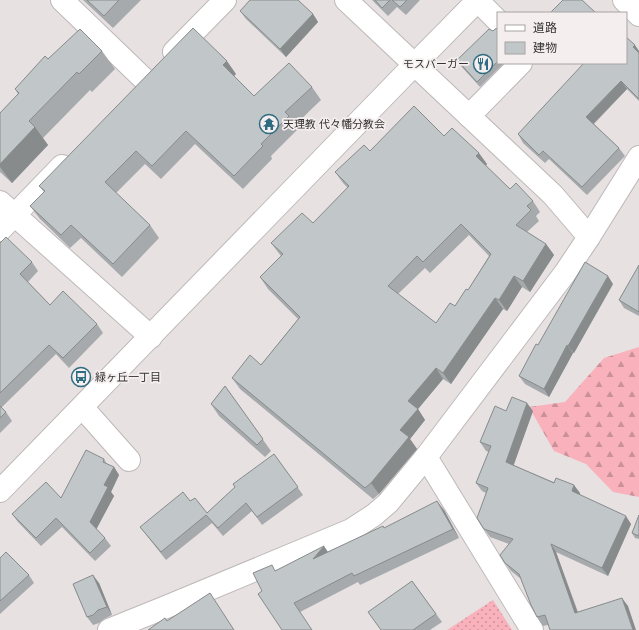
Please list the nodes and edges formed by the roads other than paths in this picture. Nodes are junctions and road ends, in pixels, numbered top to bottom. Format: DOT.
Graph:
graph roads {
  1 [pos="62,0"];
  2 [pos="225,0"];
  3 [pos="346,0"];
  4 [pos="478,0"];
  5 [pos="624,0"];
  6 [pos="639,15"];
  7 [pos="497,20"];
  8 [pos="521,64"];
  9 [pos="414,65"];
  10 [pos="469,116"];
  11 [pos="75,154"];
  12 [pos="639,156"];
  13 [pos="5,216"];
  14 [pos="589,236"];
  15 [pos="151,337"];
  16 [pos="82,407"];
  17 [pos="426,457"];
  18 [pos="129,460"];
  19 [pos="0,491"];
  20 [pos="109,630"];
  21 [pos="532,630"];
  1 -- 2 [label="street"];
  3 -- 9 [label="street"];
  4 -- 7 [label="street"];
  4 -- 9 [label="street"];
  5 -- 6 [label="street"];
  8 -- 10 [label="street"];
  9 -- 10 [label="street"];
  9 -- 15 [label="street"];
  10 -- 14 [label="street"];
  11 -- 13 [label="street"];
  12 -- 14 [label="street"];
  13 -- 15 [label="street"];
  14 -- 17 [label="street"];
  15 -- 16 [label="street"];
  16 -- 18 [label="street"];
  16 -- 19 [label="street"];
  17 -- 20 [label="street"];
  17 -- 21 [label="street"];
}
